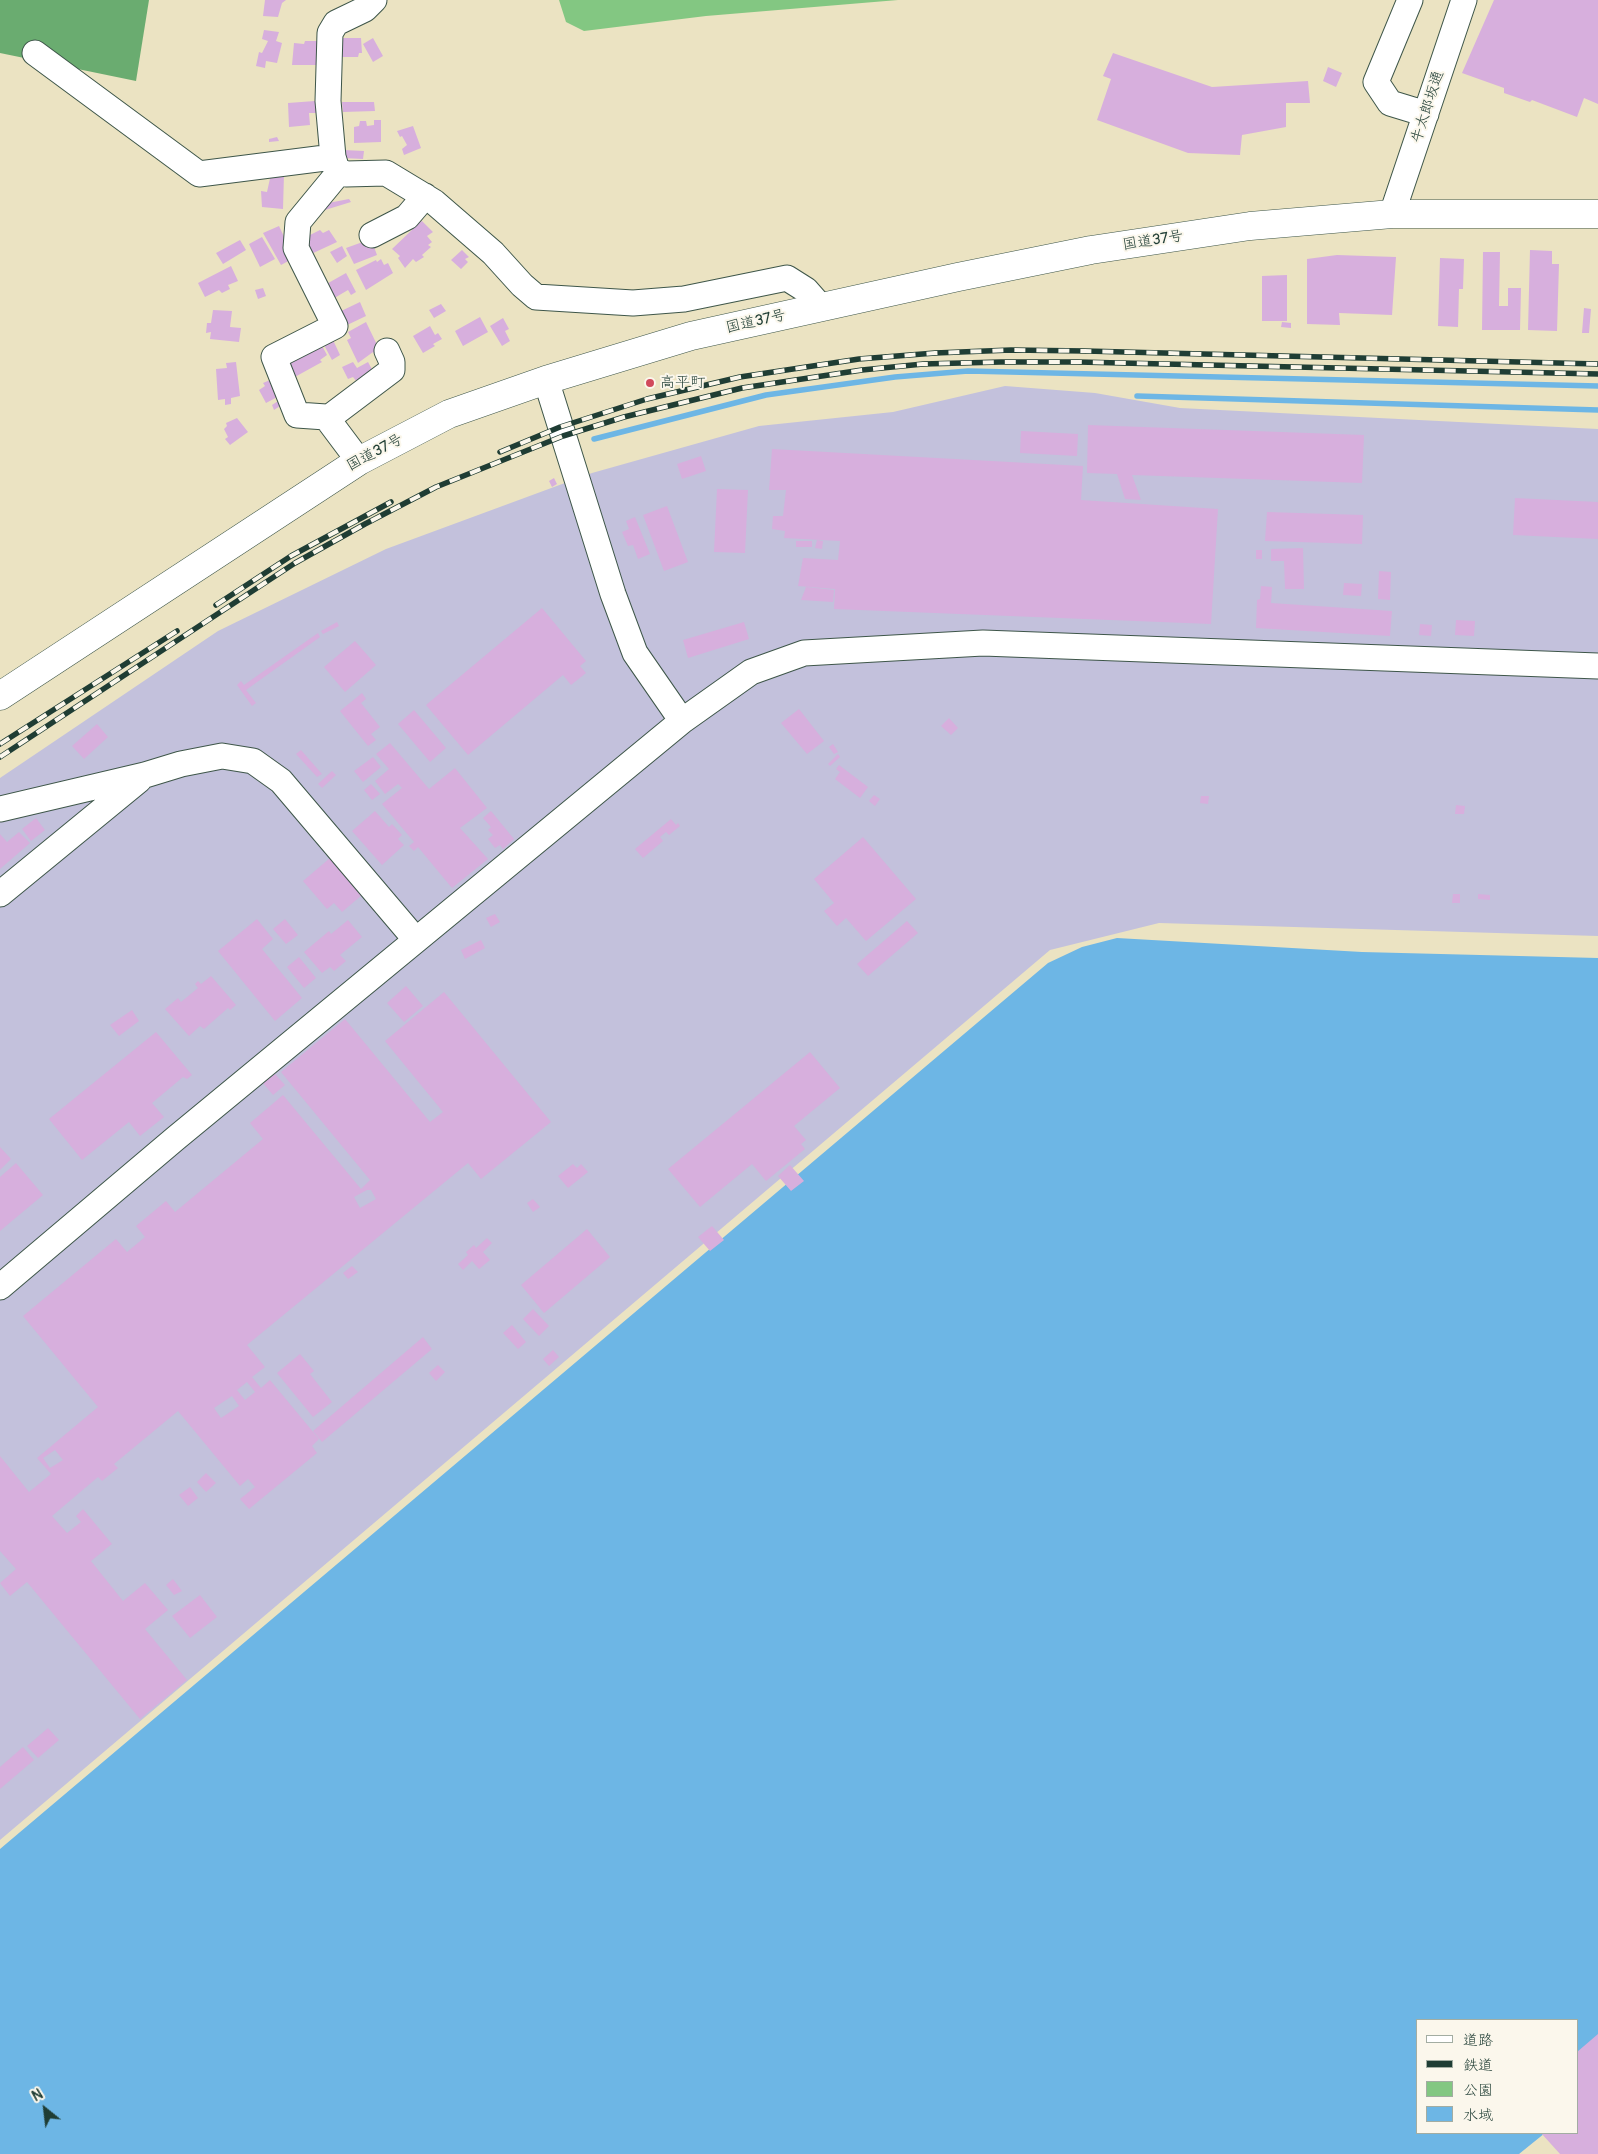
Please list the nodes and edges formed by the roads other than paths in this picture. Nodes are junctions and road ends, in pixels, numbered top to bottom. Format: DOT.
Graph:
graph roads {
  1 [pos="374,0"];
  2 [pos="1410,0"];
  3 [pos="1464,0"];
  4 [pos="36,53"];
  5 [pos="1426,114"];
  6 [pos="336,164"];
  7 [pos="425,196"];
  8 [pos="1392,214"];
  9 [pos="1598,214"];
  10 [pos="372,235"];
  11 [pos="821,307"];
  12 [pos="387,351"];
  13 [pos="546,380"];
  14 [pos="327,419"];
  15 [pos="359,461"];
  16 [pos="1598,666"];
  17 [pos="0,696"];
  18 [pos="682,721"];
  19 [pos="145,775"];
  20 [pos="0,809"];
  21 [pos="0,894"];
  22 [pos="416,940"];
  23 [pos="0,1287"];
  1 -- 6 [label="street"];
  2 -- 5 [label="street"];
  3 -- 5 [label="street, 牛太郎坂通"];
  4 -- 6 [label="street"];
  5 -- 8 [label="street, 牛太郎坂通"];
  6 -- 7 [label="street"];
  6 -- 14 [label="street"];
  7 -- 10 [label="street"];
  7 -- 11 [label="street"];
  8 -- 9 [label="highway, 国道37号"];
  8 -- 11 [label="highway, 国道37号"];
  11 -- 13 [label="highway, 国道37号"];
  12 -- 14 [label="street"];
  13 -- 15 [label="highway, 国道37号"];
  13 -- 18 [label="street"];
  14 -- 15 [label="street"];
  15 -- 17 [label="highway, 国道37号"];
  16 -- 18 [label="street"];
  18 -- 22 [label="street"];
  19 -- 20 [label="street"];
  19 -- 21 [label="street"];
  19 -- 22 [label="street"];
  22 -- 23 [label="street"];
}
